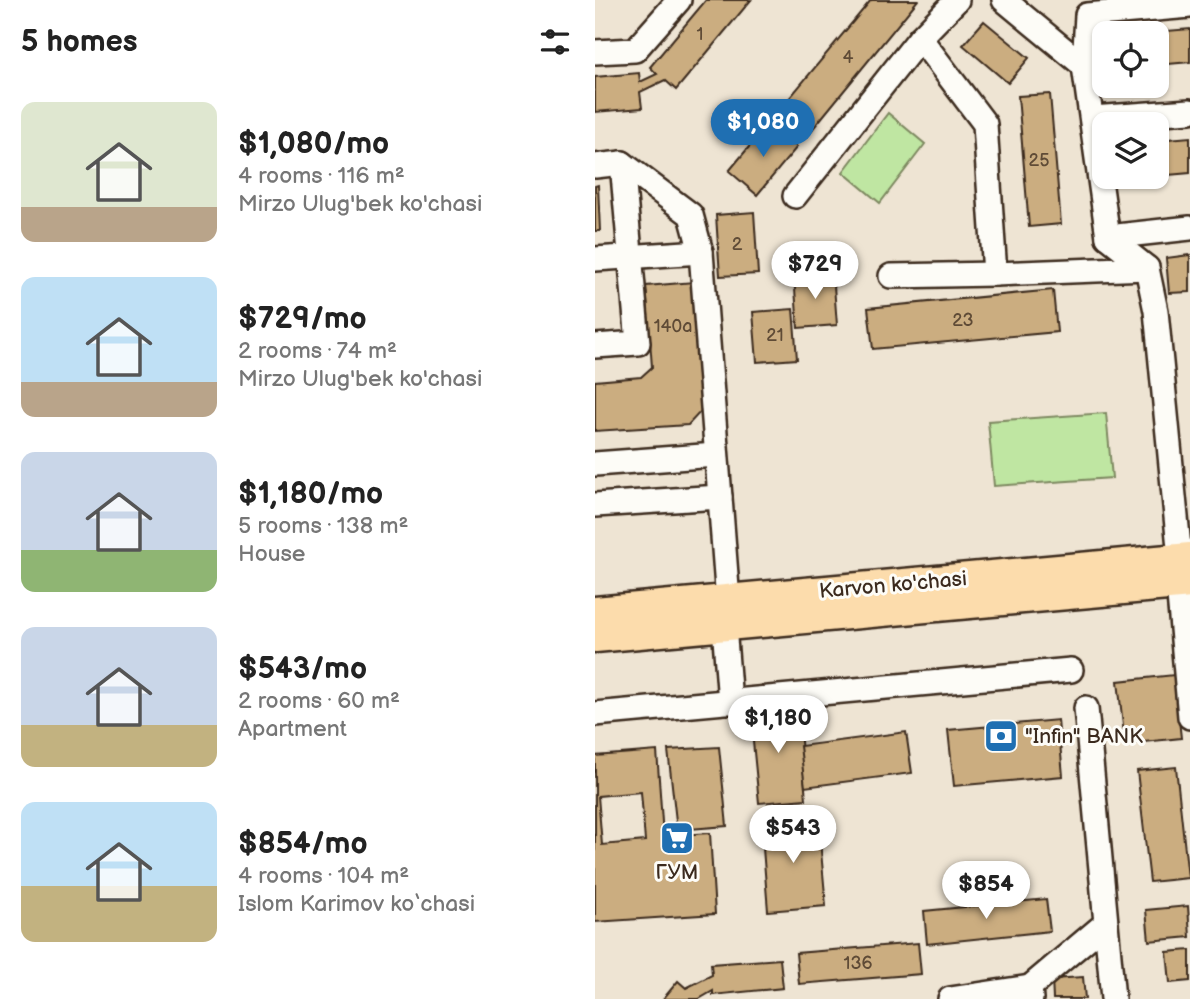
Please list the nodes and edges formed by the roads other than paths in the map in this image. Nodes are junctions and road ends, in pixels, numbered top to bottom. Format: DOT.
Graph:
graph roads {
  1 [pos="679,0"];
  2 [pos="957,0"];
  3 [pos="1004,0"];
  4 [pos="1190,6"];
  5 [pos="920,38"];
  6 [pos="595,52"];
  7 [pos="1084,66"];
  8 [pos="1190,111"];
  9 [pos="1169,112"];
  10 [pos="1092,118"];
  11 [pos="622,163"];
  12 [pos="595,166"];
  13 [pos="1102,189"];
  14 [pos="795,196"];
  15 [pos="1190,228"];
  16 [pos="1108,237"];
  17 [pos="701,251"];
  18 [pos="632,257"];
  19 [pos="595,259"];
  20 [pos="1147,268"];
  21 [pos="995,274"];
  22 [pos="891,276"];
  23 [pos="595,346"];
  24 [pos="716,455"];
  25 [pos="595,464"];
  26 [pos="720,497"];
  27 [pos="595,505"];
  28 [pos="1185,571"];
  29 [pos="595,612"];
  30 [pos="726,613"];
  31 [pos="595,637"];
  32 [pos="1071,670"];
  33 [pos="730,702"];
  34 [pos="1086,708"];
  35 [pos="595,714"];
  36 [pos="1190,717"];
  37 [pos="1106,923"];
  38 [pos="1030,993"];
  39 [pos="950,999"];
  40 [pos="1113,999"];
  1 -- 6 [label="street"];
  2 -- 5 [label="street"];
  3 -- 7 [label="street"];
  4 -- 7 [label="street"];
  5 -- 14 [label="street"];
  5 -- 21 [label="street"];
  7 -- 10 [label="street"];
  8 -- 9 [label="street"];
  11 -- 12 [label="street"];
  11 -- 17 [label="street"];
  11 -- 18 [label="street"];
  13 -- 16 [label="street"];
  15 -- 16 [label="street"];
  16 -- 20 [label="street"];
  17 -- 18 [label="street"];
  17 -- 24 [label="street"];
  18 -- 19 [label="street"];
  18 -- 23 [label="street"];
  20 -- 21 [label="street"];
  20 -- 28 [label="street"];
  21 -- 22 [label="street"];
  24 -- 25 [label="street"];
  24 -- 26 [label="street"];
  26 -- 27 [label="street"];
  26 -- 30 [label="street"];
  28 -- 30 [label="main road, Karvon ko'chasi"];
  28 -- 36 [label="street"];
  29 -- 30 [label="main road, Karvon ko'chasi"];
  30 -- 31 [label="main road"];
  30 -- 33 [label="street"];
  32 -- 33 [label="street"];
  33 -- 35 [label="street"];
  34 -- 37 [label="street"];
  37 -- 38 [label="street"];
  37 -- 40 [label="street"];
  38 -- 39 [label="street"];
}
